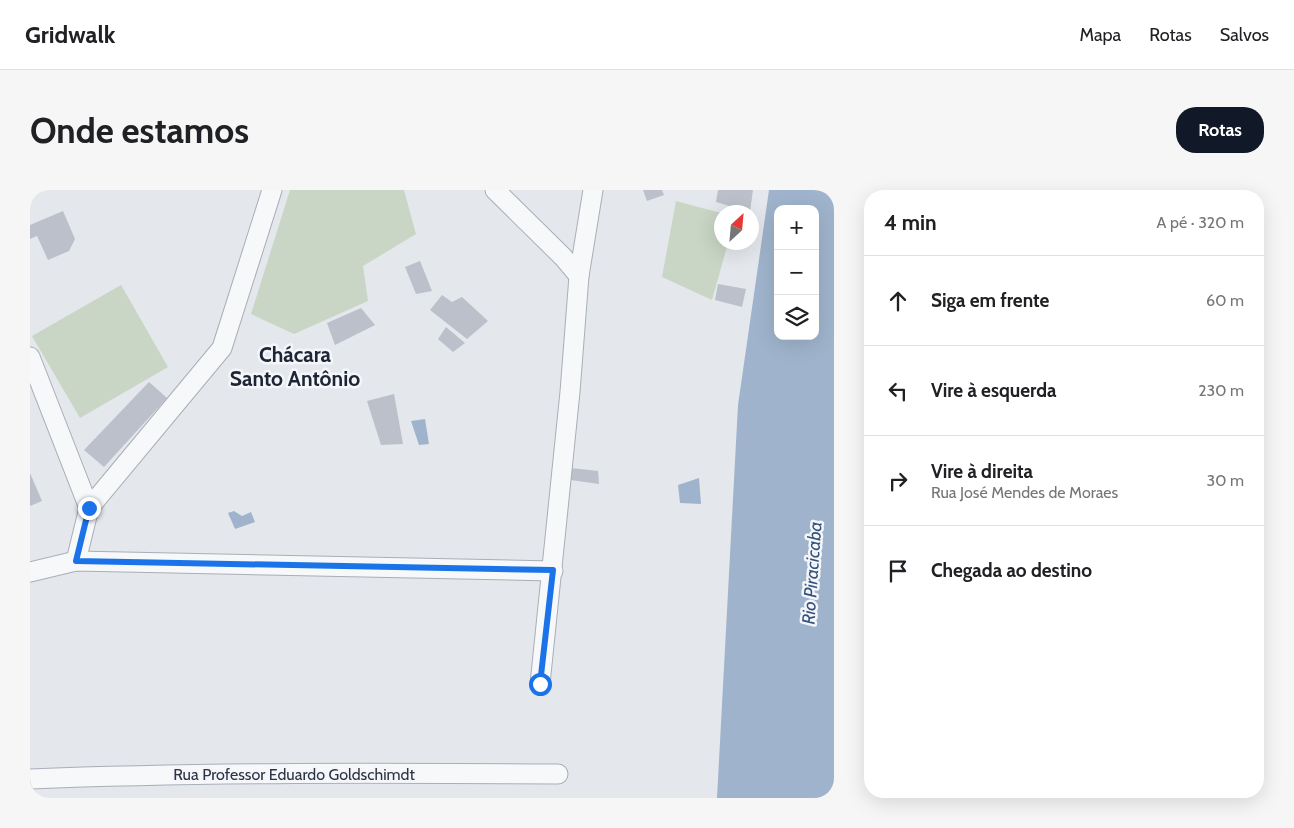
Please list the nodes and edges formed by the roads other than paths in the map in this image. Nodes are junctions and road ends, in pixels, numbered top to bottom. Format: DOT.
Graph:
graph roads {
  1 [pos="272,190"];
  2 [pos="495,190"];
  3 [pos="593,190"];
  4 [pos="579,276"];
  5 [pos="30,357"];
  6 [pos="89,508"];
  7 [pos="76,561"];
  8 [pos="553,570"];
  9 [pos="30,572"];
  10 [pos="540,684"];
  11 [pos="558,774"];
  12 [pos="30,779"];
  1 -- 6 [label="street"];
  2 -- 4 [label="street"];
  3 -- 4 [label="street"];
  4 -- 8 [label="street"];
  5 -- 6 [label="street"];
  6 -- 7 [label="street"];
  7 -- 8 [label="street"];
  7 -- 9 [label="street"];
  8 -- 10 [label="street"];
  11 -- 12 [label="street, Rua Professor Eduardo Goldschimdt"];
}
